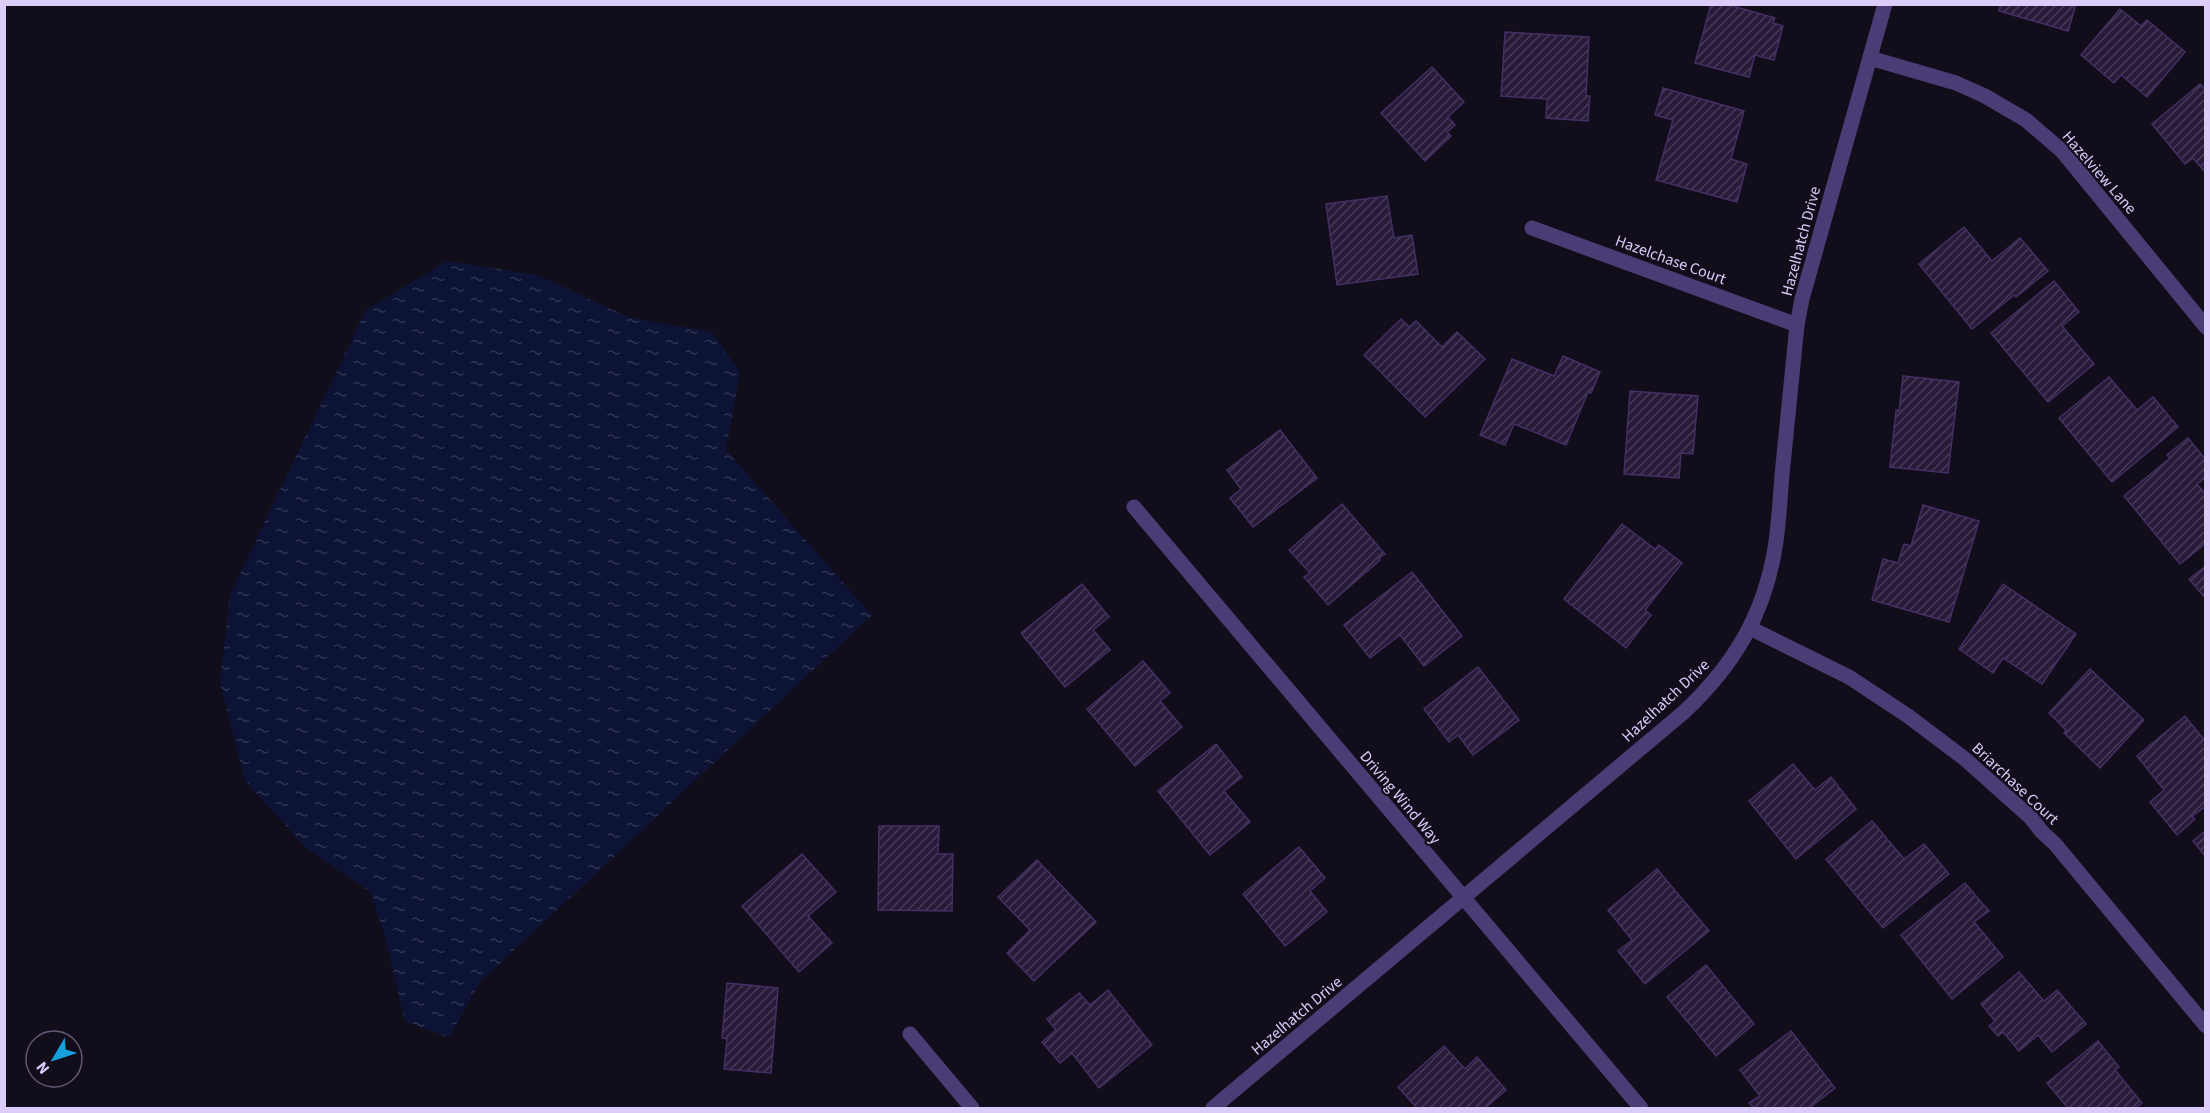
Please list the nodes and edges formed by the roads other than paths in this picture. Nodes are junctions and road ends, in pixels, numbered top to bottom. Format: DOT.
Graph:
graph roads {
  1 [pos="1885,4"];
  2 [pos="1870,58"];
  3 [pos="1532,228"];
  4 [pos="1797,325"];
  5 [pos="2205,327"];
  6 [pos="1134,507"];
  7 [pos="1750,628"];
  8 [pos="1463,898"];
  9 [pos="2205,1026"];
  10 [pos="910,1034"];
  11 [pos="972,1108"];
  12 [pos="1213,1108"];
  13 [pos="1641,1108"];
  1 -- 2 [label="street, Hazelhatch Drive"];
  2 -- 4 [label="street, Hazelhatch Drive"];
  2 -- 5 [label="street, Hazelview Lane"];
  3 -- 4 [label="street, Hazelchase Court"];
  4 -- 7 [label="street, Hazelhatch Drive"];
  6 -- 8 [label="street, Driving Wind Way"];
  7 -- 8 [label="street, Hazelhatch Drive"];
  7 -- 9 [label="street, Briarchase Court"];
  8 -- 12 [label="street, Hazelhatch Drive"];
  8 -- 13 [label="street, Driving Wind Way"];
  10 -- 11 [label="street"];
}
